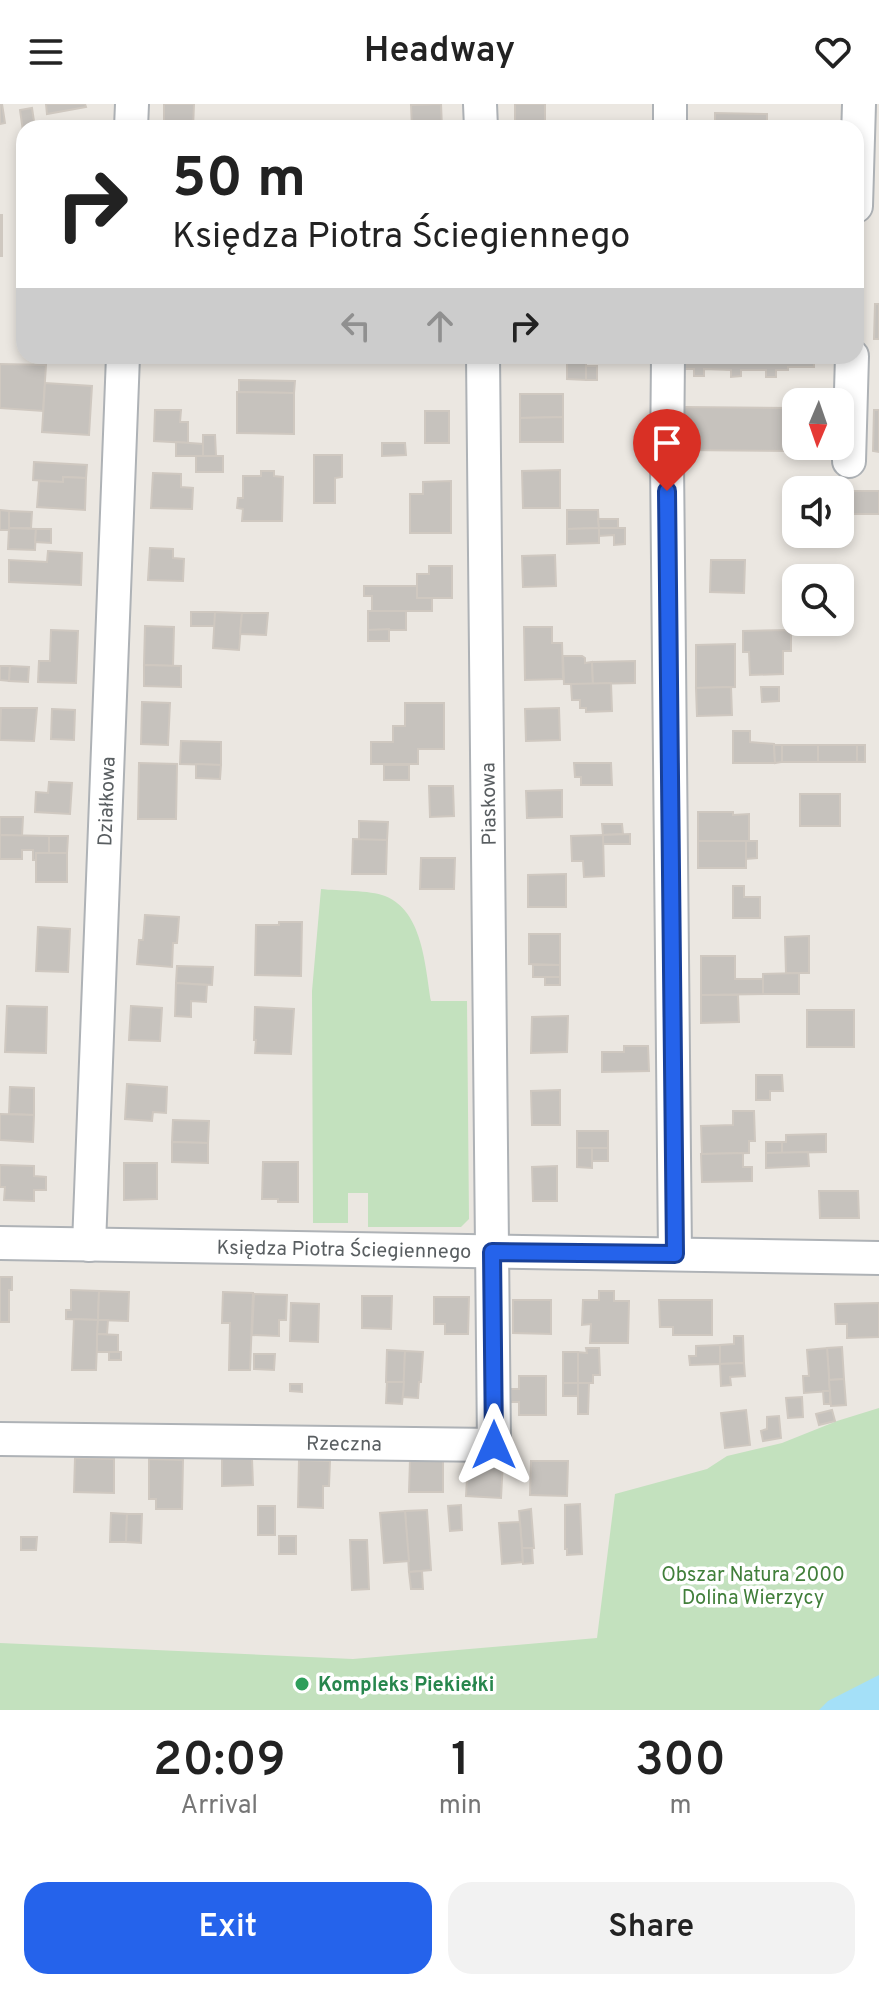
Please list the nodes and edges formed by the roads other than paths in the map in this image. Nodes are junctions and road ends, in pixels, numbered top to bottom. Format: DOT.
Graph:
graph roads {
  1 [pos="123,364"];
  2 [pos="483,364"];
  3 [pos="668,364"];
  4 [pos="852,364"];
  5 [pos="849,461"];
  6 [pos="0,1243"];
  7 [pos="89,1245"];
  8 [pos="492,1252"];
  9 [pos="675,1254"];
  10 [pos="879,1258"];
  11 [pos="0,1439"];
  1 -- 7 [label="street, Działkowa"];
  2 -- 8 [label="street, Piaskowa"];
  3 -- 9 [label="street"];
  4 -- 5 [label="street"];
  6 -- 7 [label="street, Księdza Piotra Ściegiennego"];
  7 -- 8 [label="street, Księdza Piotra Ściegiennego"];
  8 -- 9 [label="street, Księdza Piotra Ściegiennego"];
  8 -- 11 [label="street, Rzeczna"];
  9 -- 10 [label="street, Księdza Piotra Ściegiennego"];
}
